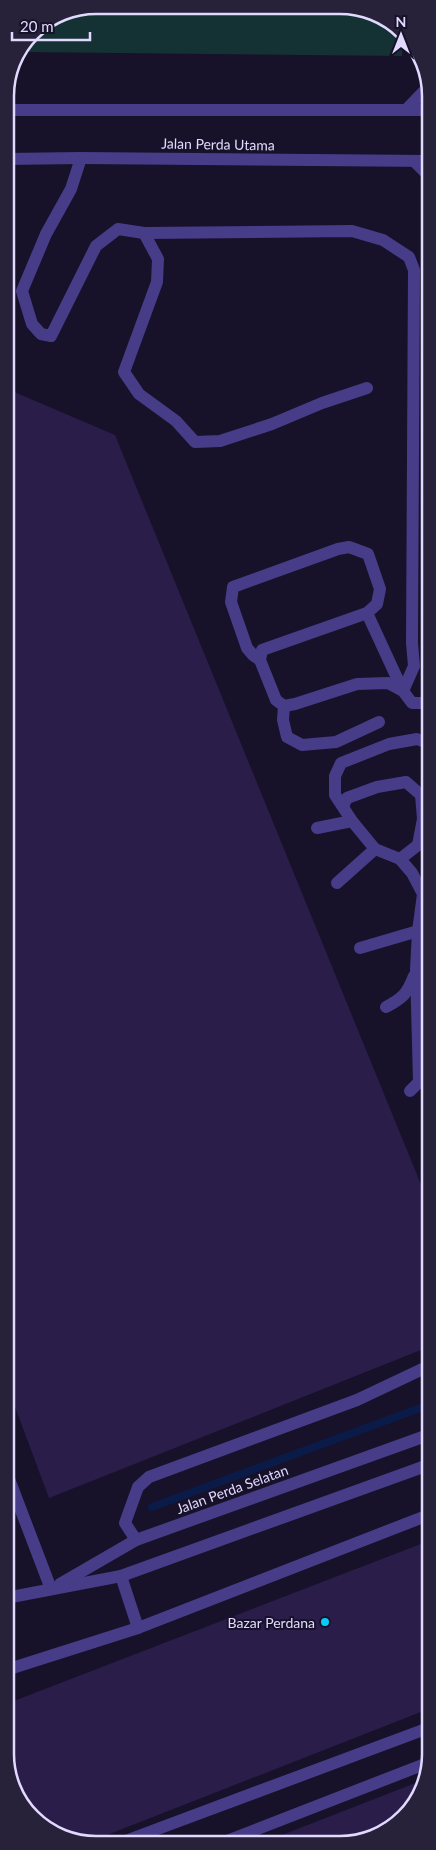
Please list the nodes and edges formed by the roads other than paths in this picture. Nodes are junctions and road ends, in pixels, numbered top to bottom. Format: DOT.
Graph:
graph roads {
  1 [pos="422,93"];
  2 [pos="14,110"];
  3 [pos="406,110"];
  4 [pos="422,110"];
  5 [pos="81,158"];
  6 [pos="14,159"];
  7 [pos="414,161"];
  8 [pos="422,161"];
  9 [pos="422,169"];
  10 [pos="144,233"];
  11 [pos="367,388"];
  12 [pos="367,613"];
  13 [pos="260,660"];
  14 [pos="403,691"];
  15 [pos="422,704"];
  16 [pos="284,706"];
  17 [pos="379,722"];
  18 [pos="422,741"];
  19 [pos="422,796"];
  20 [pos="343,806"];
  21 [pos="352,821"];
  22 [pos="422,825"];
  23 [pos="316,828"];
  24 [pos="376,849"];
  25 [pos="400,859"];
  26 [pos="337,882"];
  27 [pos="422,892"];
  28 [pos="422,901"];
  29 [pos="418,931"];
  30 [pos="360,948"];
  31 [pos="416,969"];
  32 [pos="386,1006"];
  33 [pos="410,1091"];
  34 [pos="422,1369"];
  35 [pos="422,1437"];
  36 [pos="422,1467"];
  37 [pos="14,1492"];
  38 [pos="422,1518"];
  39 [pos="136,1540"];
  40 [pos="120,1576"];
  41 [pos="51,1589"];
  42 [pos="14,1596"];
  43 [pos="138,1628"];
  44 [pos="14,1667"];
  45 [pos="422,1731"];
  46 [pos="421,1765"];
  47 [pos="139,1836"];
  48 [pos="240,1836"];
  1 -- 3 [label="street"];
  2 -- 3 [label="street"];
  3 -- 4 [label="street"];
  5 -- 6 [label="street, Jalan Perda Utama"];
  5 -- 7 [label="street, Jalan Perda Utama"];
  5 -- 10 [label="street"];
  7 -- 8 [label="street, Jalan Perda Utama"];
  7 -- 9 [label="street"];
  10 -- 11 [label="street"];
  10 -- 14 [label="street"];
  12 -- 13 [label="street"];
  12 -- 13 [label="street"];
  12 -- 14 [label="street"];
  13 -- 16 [label="street"];
  14 -- 15 [label="street"];
  14 -- 16 [label="street"];
  16 -- 17 [label="street"];
  18 -- 20 [label="street"];
  19 -- 20 [label="street"];
  20 -- 21 [label="street"];
  21 -- 23 [label="street"];
  21 -- 24 [label="street"];
  22 -- 25 [label="street"];
  24 -- 25 [label="street"];
  24 -- 26 [label="street"];
  25 -- 27 [label="street"];
  28 -- 29 [label="street"];
  29 -- 30 [label="street"];
  29 -- 31 [label="street"];
  31 -- 32 [label="street"];
  31 -- 33 [label="street"];
  34 -- 39 [label="street"];
  35 -- 39 [label="street, Jalan Perda Selatan"];
  36 -- 40 [label="street, Jalan Perda Selatan"];
  37 -- 41 [label="street"];
  38 -- 43 [label="street"];
  39 -- 41 [label="street, Jalan Perda Selatan"];
  40 -- 41 [label="street, Jalan Perda Selatan"];
  40 -- 43 [label="street"];
  41 -- 42 [label="street, Jalan Perda Selatan"];
  43 -- 44 [label="street"];
  45 -- 47 [label="street"];
  46 -- 48 [label="street"];
}
